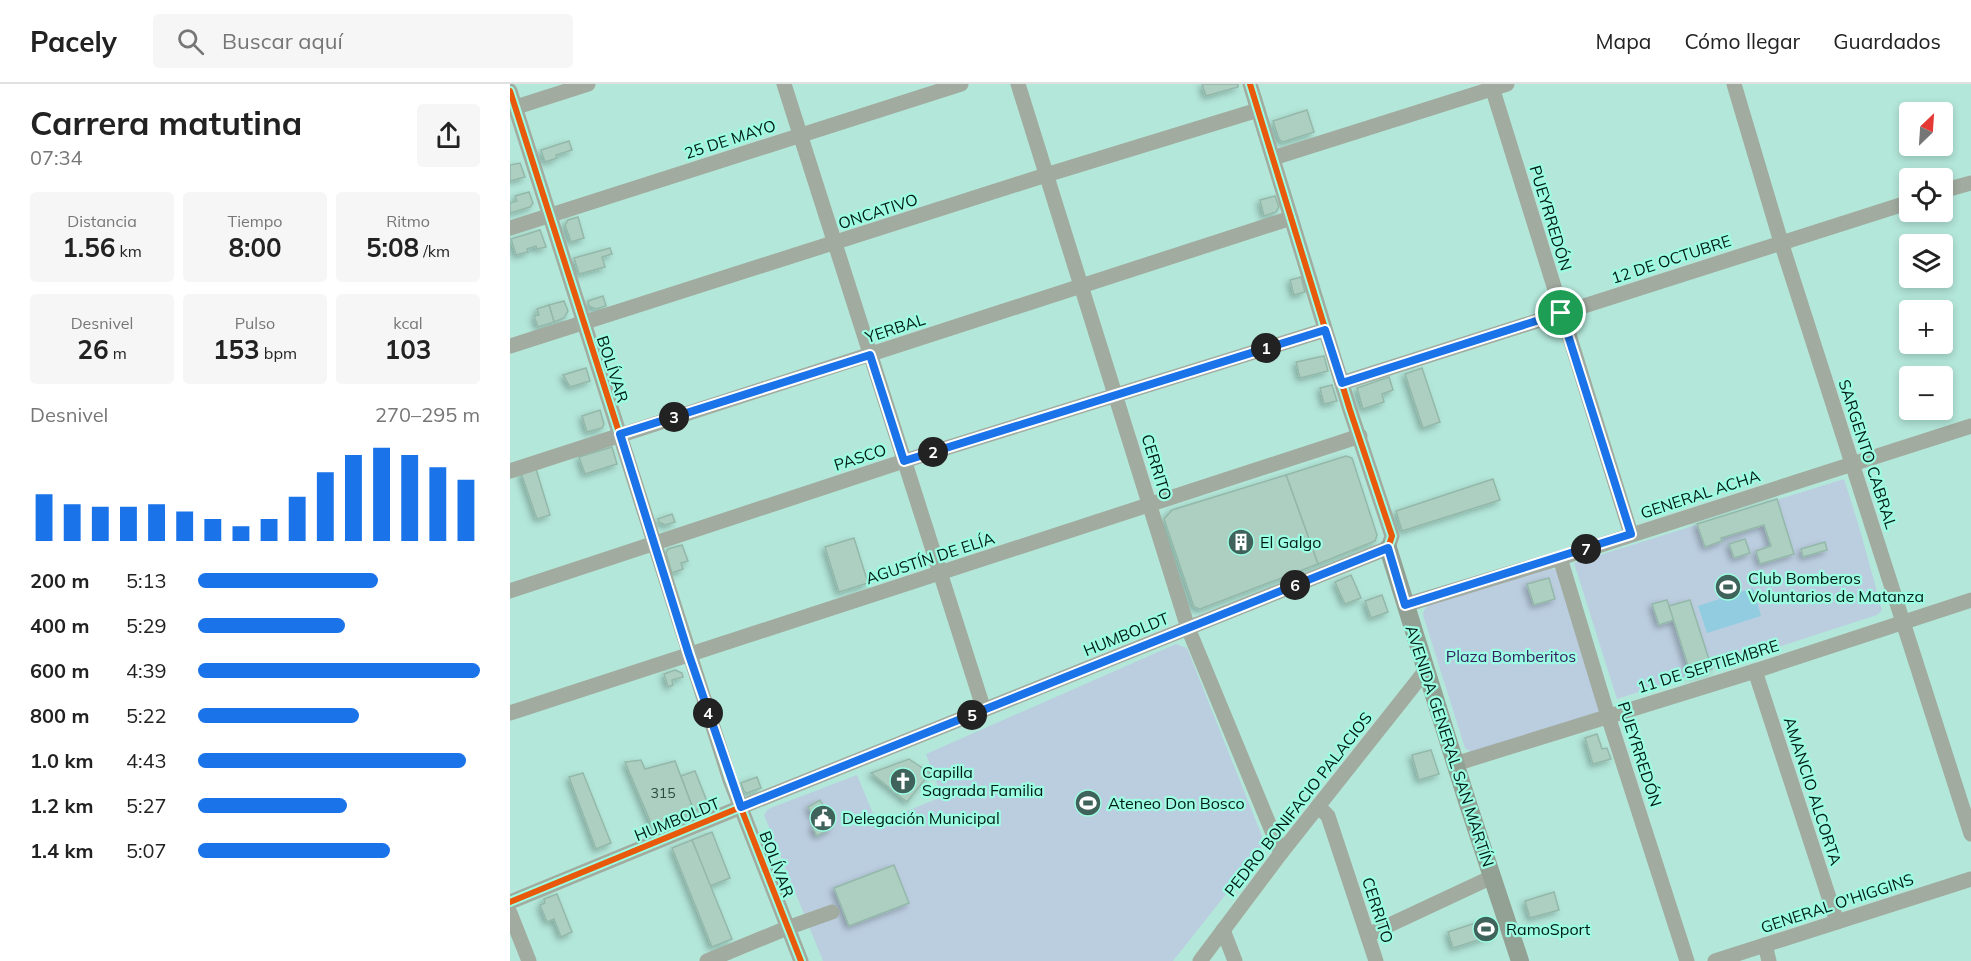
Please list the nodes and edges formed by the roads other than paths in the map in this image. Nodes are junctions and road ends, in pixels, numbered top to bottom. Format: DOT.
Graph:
graph roads {
  1 [pos="588,84"];
  2 [pos="784,84"];
  3 [pos="961,84"];
  4 [pos="1018,84"];
  5 [pos="1250,84"];
  6 [pos="1507,84"];
  7 [pos="1734,84"];
  8 [pos="1491,86"];
  9 [pos="510,91"];
  10 [pos="513,108"];
  11 [pos="1258,110"];
  12 [pos="800,136"];
  13 [pos="1273,158"];
  14 [pos="1046,175"];
  15 [pos="1971,183"];
  16 [pos="1953,188"];
  17 [pos="1899,205"];
  18 [pos="550,216"];
  19 [pos="1291,218"];
  20 [pos="510,228"];
  21 [pos="1781,242"];
  22 [pos="835,244"];
  23 [pos="1081,286"];
  24 [pos="1561,313"];
  25 [pos="584,324"];
  26 [pos="1325,330"];
  27 [pos="510,346"];
  28 [pos="870,355"];
  29 [pos="1342,383"];
  30 [pos="1116,396"];
  31 [pos="1971,426"];
  32 [pos="620,434"];
  33 [pos="1360,436"];
  34 [pos="904,461"];
  35 [pos="1852,464"];
  36 [pos="510,471"];
  37 [pos="1150,505"];
  38 [pos="1631,534"];
  39 [pos="655,544"];
  40 [pos="1388,548"];
  41 [pos="1560,558"];
  42 [pos="940,574"];
  43 [pos="510,591"];
  44 [pos="1971,600"];
  45 [pos="1405,605"];
  46 [pos="1902,623"];
  47 [pos="1188,628"];
  48 [pos="689,655"];
  49 [pos="1426,670"];
  50 [pos="1755,671"];
  51 [pos="984,711"];
  52 [pos="510,713"];
  53 [pos="1608,716"];
  54 [pos="1455,764"];
  55 [pos="1318,806"];
  56 [pos="741,807"];
  57 [pos="1971,834"];
  58 [pos="1281,853"];
  59 [pos="1492,877"];
  60 [pos="1971,879"];
  61 [pos="510,902"];
  62 [pos="832,912"];
  63 [pos="510,913"];
  64 [pos="1837,922"];
  65 [pos="787,928"];
  66 [pos="1223,930"];
  67 [pos="1368,935"];
  68 [pos="1764,945"];
  69 [pos="529,961"];
  70 [pos="707,961"];
  71 [pos="801,961"];
  72 [pos="1200,961"];
  73 [pos="1235,961"];
  74 [pos="1376,961"];
  75 [pos="1520,961"];
  76 [pos="1687,961"];
  77 [pos="1715,961"];
  78 [pos="1769,961"];
  1 -- 10 [label="street"];
  2 -- 12 [label="street"];
  3 -- 12 [label="street, 25 DE MAYO"];
  4 -- 14 [label="street, CERRITO"];
  5 -- 11 [label="street, AVENIDA GENERAL SAN MARTÍN"];
  6 -- 8 [label="street"];
  7 -- 21 [label="street, SARGENTO CABRAL"];
  8 -- 13 [label="street"];
  8 -- 24 [label="street, PUEYRREDÓN"];
  9 -- 10 [label="street, BOLÍVAR"];
  10 -- 18 [label="street, BOLÍVAR"];
  11 -- 13 [label="street, AVENIDA GENERAL SAN MARTÍN"];
  11 -- 14 [label="street, ONCATIVO"];
  12 -- 18 [label="street, 25 DE MAYO"];
  12 -- 22 [label="street"];
  13 -- 19 [label="street, AVENIDA GENERAL SAN MARTÍN"];
  14 -- 22 [label="street, ONCATIVO"];
  14 -- 23 [label="street, CERRITO"];
  15 -- 16 [label="street"];
  17 -- 21 [label="street, 12 DE OCTUBRE"];
  18 -- 20 [label="street, 25 DE MAYO"];
  18 -- 25 [label="street, BOLÍVAR"];
  19 -- 23 [label="street, YERBAL"];
  19 -- 26 [label="street, AVENIDA GENERAL SAN MARTÍN"];
  21 -- 24 [label="street, 12 DE OCTUBRE"];
  21 -- 35 [label="street, SARGENTO CABRAL"];
  22 -- 25 [label="street, ONCATIVO"];
  22 -- 28 [label="street"];
  23 -- 28 [label="street, YERBAL"];
  23 -- 30 [label="street, CERRITO"];
  24 -- 29 [label="street, 12 DE OCTUBRE"];
  24 -- 38 [label="street, PUEYRREDÓN"];
  25 -- 27 [label="street, ONCATIVO"];
  25 -- 32 [label="street, BOLÍVAR"];
  26 -- 29 [label="street, AVENIDA GENERAL SAN MARTÍN"];
  26 -- 30 [label="street, PASCO"];
  28 -- 32 [label="street, YERBAL"];
  28 -- 34 [label="street"];
  29 -- 33 [label="street, AVENIDA GENERAL SAN MARTÍN"];
  30 -- 34 [label="street, PASCO"];
  30 -- 37 [label="street, CERRITO"];
  31 -- 35 [label="street, GENERAL ACHA"];
  32 -- 36 [label="street, YERBAL"];
  32 -- 39 [label="street, BOLÍVAR"];
  33 -- 37 [label="street, AGUSTÍN DE ELÍA"];
  33 -- 40 [label="street, AVENIDA GENERAL SAN MARTÍN"];
  34 -- 39 [label="street, PASCO"];
  34 -- 42 [label="street"];
  35 -- 38 [label="street, GENERAL ACHA"];
  35 -- 46 [label="street, SARGENTO CABRAL"];
  37 -- 42 [label="street, AGUSTÍN DE ELÍA"];
  37 -- 47 [label="street, CERRITO"];
  38 -- 41 [label="street, GENERAL ACHA"];
  39 -- 43 [label="street, PASCO"];
  39 -- 48 [label="street, BOLÍVAR"];
  40 -- 45 [label="main road, AVENIDA GENERAL SAN MARTÍN"];
  40 -- 47 [label="street, HUMBOLDT"];
  41 -- 45 [label="street, GENERAL ACHA"];
  41 -- 53 [label="street, PUEYRREDÓN"];
  42 -- 48 [label="street, AGUSTÍN DE ELÍA"];
  42 -- 51 [label="street"];
  44 -- 46 [label="street, 11 DE SEPTIEMBRE"];
  45 -- 49 [label="main road, AVENIDA GENERAL SAN MARTÍN"];
  46 -- 50 [label="street, 11 DE SEPTIEMBRE"];
  46 -- 57 [label="street, SARGENTO CABRAL"];
  47 -- 51 [label="street, HUMBOLDT"];
  47 -- 58 [label="street, CERRITO"];
  48 -- 52 [label="street, AGUSTÍN DE ELÍA"];
  48 -- 56 [label="street, BOLÍVAR"];
  49 -- 54 [label="main road, AVENIDA GENERAL SAN MARTÍN"];
  49 -- 55 [label="street, PEDRO BONIFACIO PALACIOS"];
  50 -- 53 [label="street, 11 DE SEPTIEMBRE"];
  50 -- 64 [label="street, AMANCIO ALCORTA"];
  51 -- 56 [label="street, HUMBOLDT"];
  53 -- 54 [label="street, 11 DE SEPTIEMBRE"];
  53 -- 76 [label="street, PUEYRREDÓN"];
  54 -- 59 [label="main road, AVENIDA GENERAL SAN MARTÍN"];
  55 -- 58 [label="street, PEDRO BONIFACIO PALACIOS"];
  55 -- 67 [label="street, CERRITO"];
  56 -- 61 [label="street, HUMBOLDT"];
  56 -- 65 [label="street, BOLÍVAR"];
  58 -- 66 [label="street, PEDRO BONIFACIO PALACIOS"];
  59 -- 67 [label="street"];
  59 -- 75 [label="main road, AVENIDA GENERAL SAN MARTÍN"];
  60 -- 64 [label="street, GENERAL O'HIGGINS"];
  62 -- 65 [label="street"];
  63 -- 69 [label="street"];
  64 -- 68 [label="street, GENERAL O'HIGGINS"];
  65 -- 70 [label="street"];
  65 -- 71 [label="street, BOLÍVAR"];
  66 -- 72 [label="street, PEDRO BONIFACIO PALACIOS"];
  66 -- 73 [label="street"];
  67 -- 74 [label="street, CERRITO"];
  68 -- 77 [label="street, GENERAL O'HIGGINS"];
  68 -- 78 [label="street"];
}
